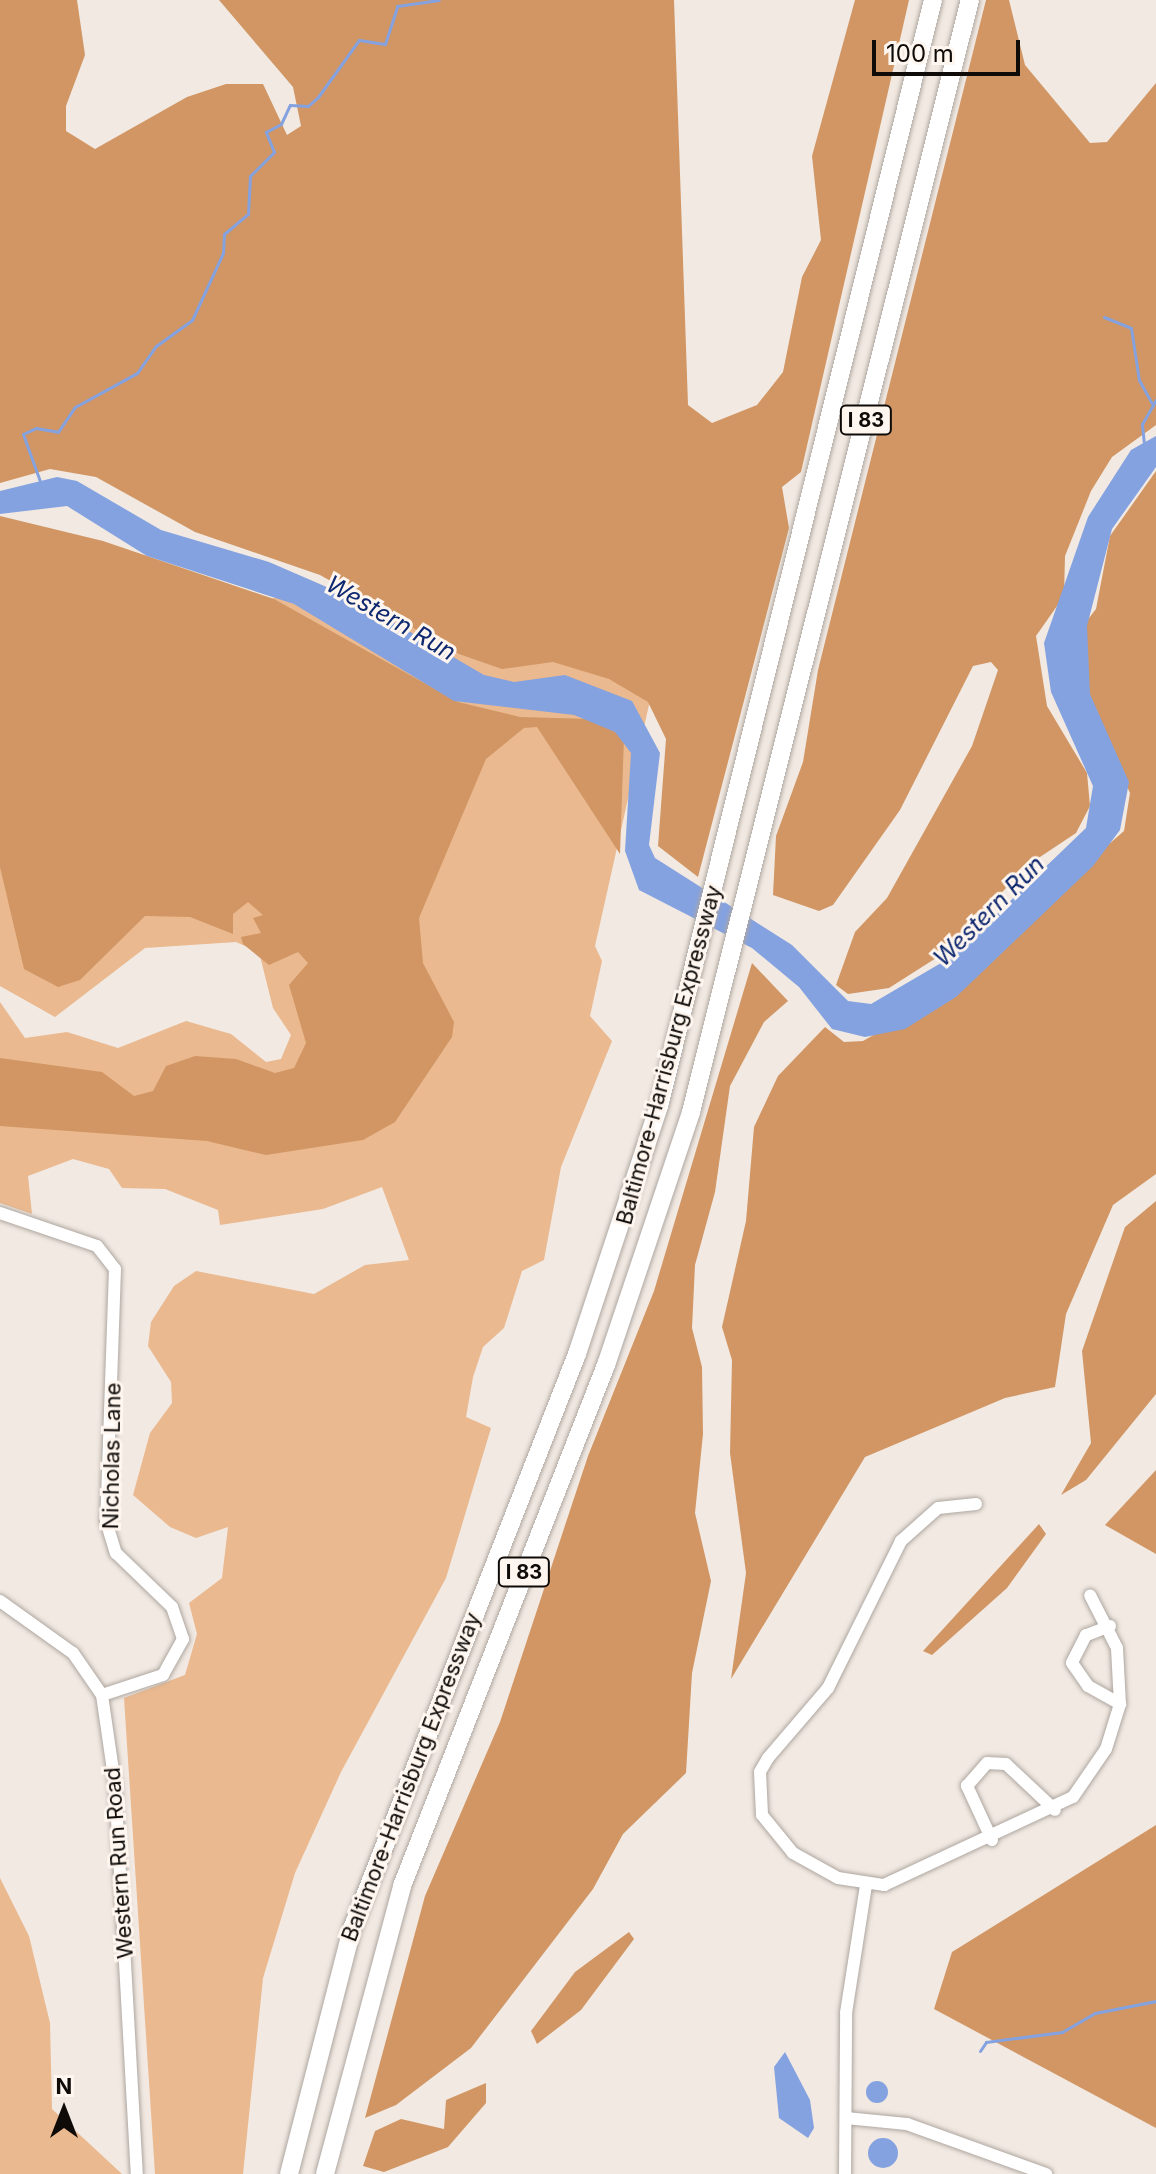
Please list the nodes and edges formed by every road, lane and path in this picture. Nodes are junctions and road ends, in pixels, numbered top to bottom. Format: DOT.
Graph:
graph roads {
  1 [pos="933,0"];
  2 [pos="970,0"];
  3 [pos="0,1213"];
  4 [pos="976,1504"];
  5 [pos="1090,1595"];
  6 [pos="0,1601"];
  7 [pos="1110,1626"];
  8 [pos="102,1695"];
  9 [pos="1120,1704"];
  10 [pos="1055,1810"];
  11 [pos="992,1840"];
  12 [pos="866,1886"];
  13 [pos="846,2118"];
  14 [pos="137,2174"];
  15 [pos="289,2174"];
  16 [pos="325,2174"];
  17 [pos="845,2174"];
  18 [pos="1046,2174"];
  1 -- 15 [label="highway, Baltimore-Harrisburg Expressway / I 83"];
  2 -- 16 [label="highway, Baltimore-Harrisburg Expressway / I 83"];
  3 -- 8 [label="street, Nicholas Lane"];
  4 -- 12 [label="street"];
  5 -- 7 [label="street"];
  6 -- 8 [label="street, Western Run Road"];
  7 -- 9 [label="street"];
  7 -- 9 [label="street"];
  8 -- 14 [label="street, Western Run Road"];
  9 -- 10 [label="street"];
  10 -- 11 [label="street"];
  10 -- 11 [label="street"];
  11 -- 12 [label="street"];
  12 -- 13 [label="street"];
  13 -- 17 [label="street"];
  13 -- 18 [label="street"];
}
